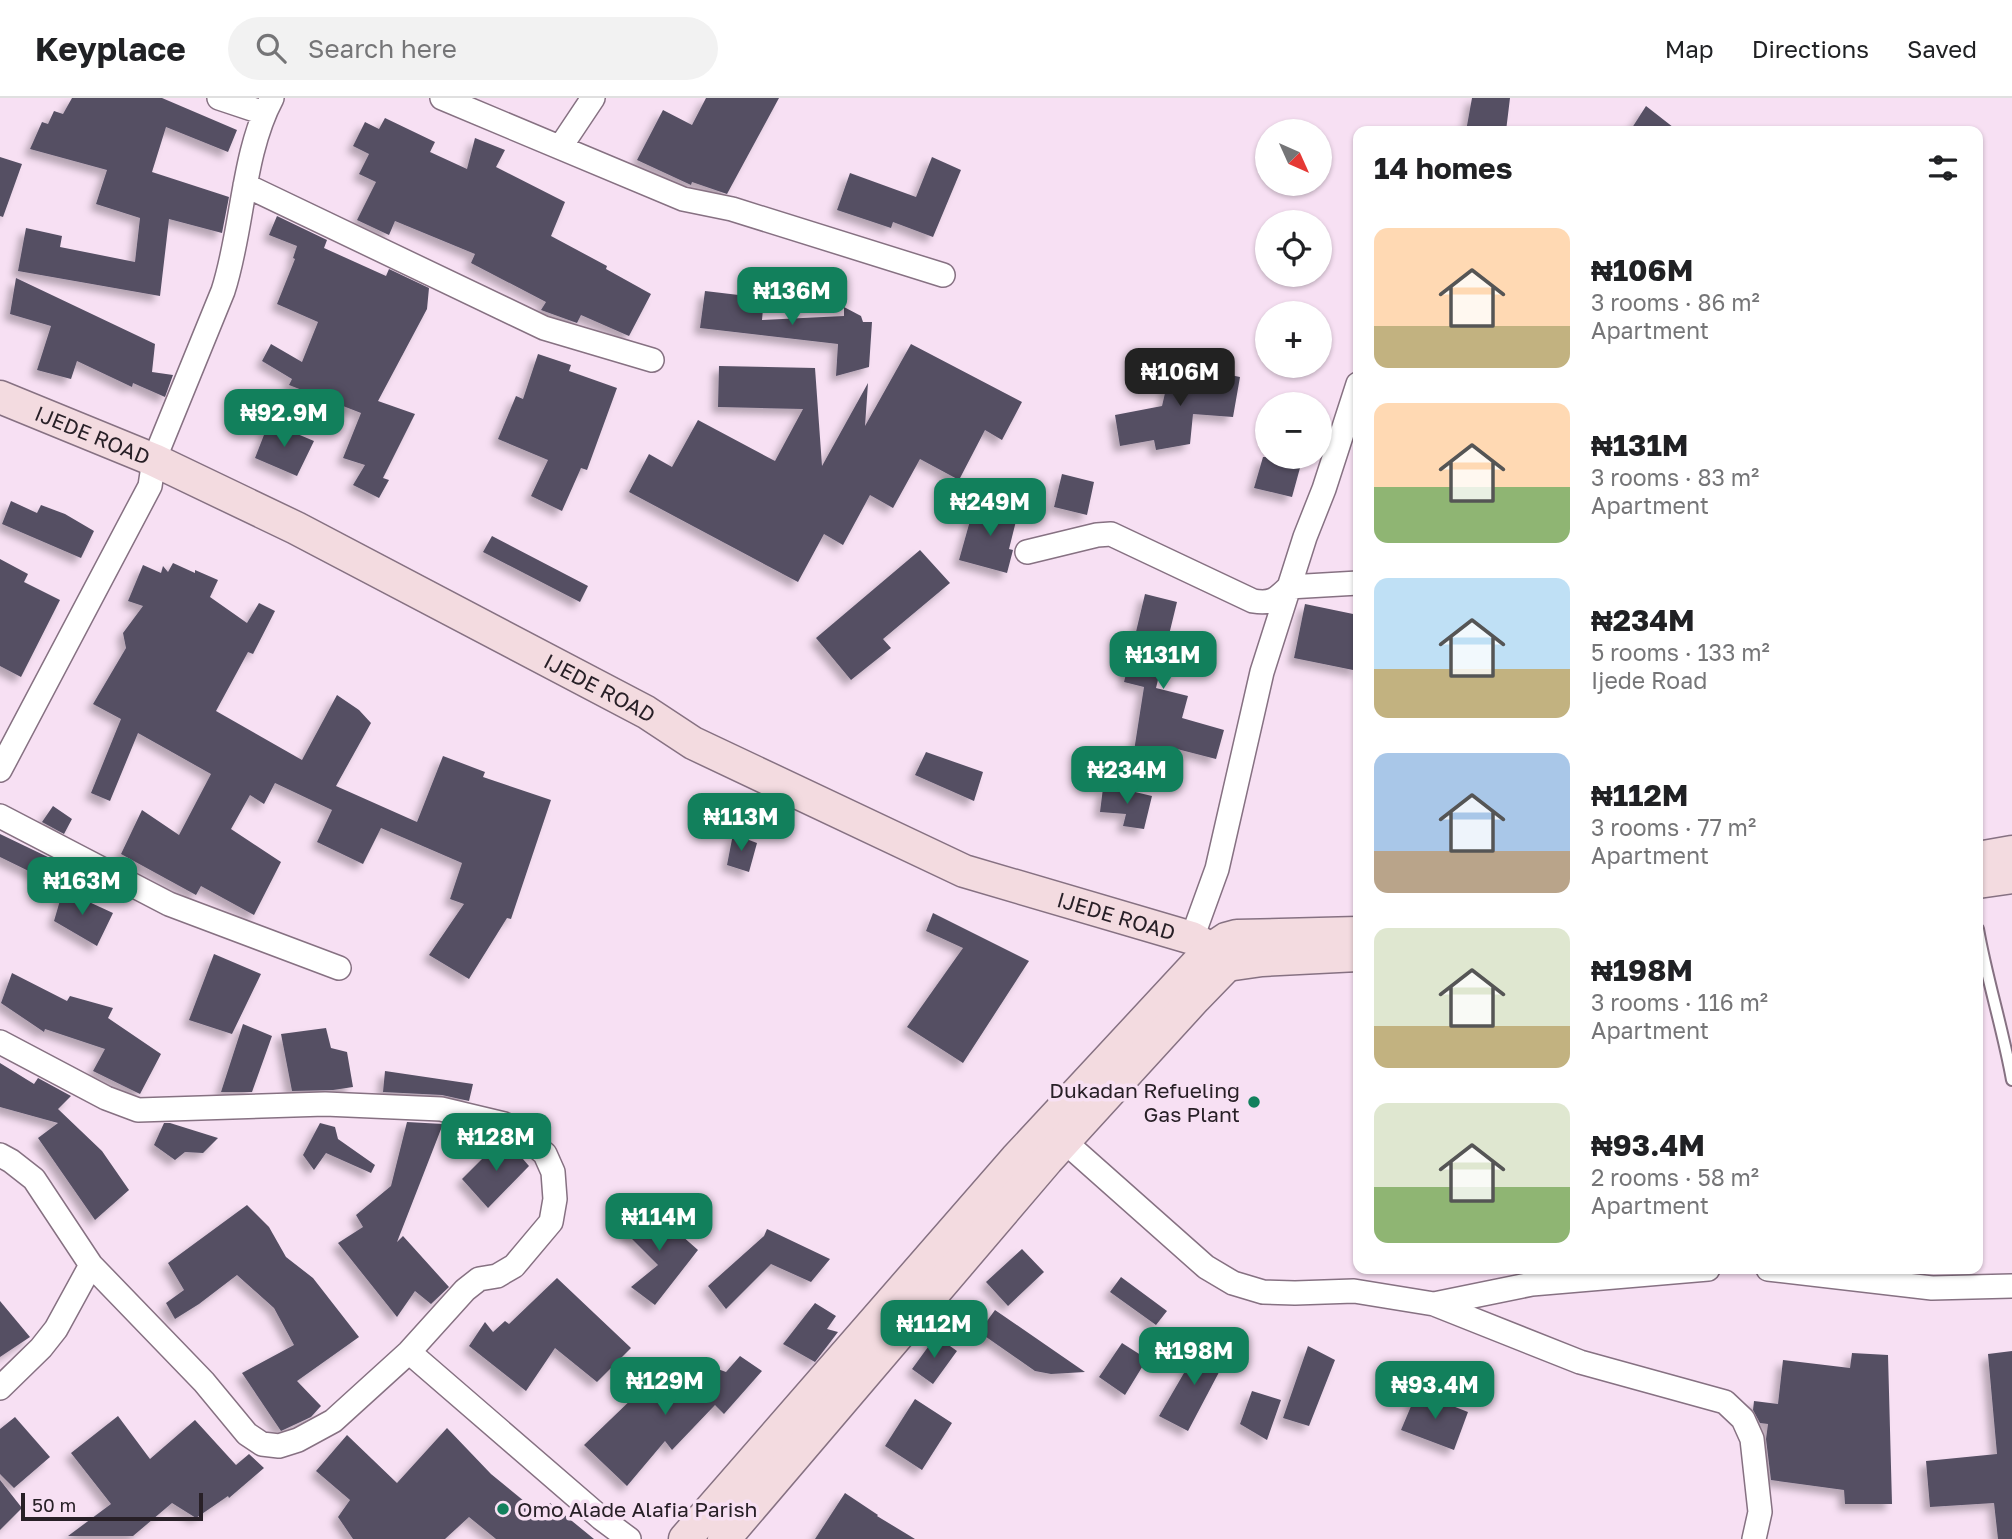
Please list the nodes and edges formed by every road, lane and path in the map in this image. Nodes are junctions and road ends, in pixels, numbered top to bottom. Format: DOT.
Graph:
graph roads {
  1 [pos="219,98"];
  2 [pos="442,98"];
  3 [pos="593,98"];
  4 [pos="268,106"];
  5 [pos="561,146"];
  6 [pos="245,185"];
  7 [pos="943,275"];
  8 [pos="652,359"];
  9 [pos="0,397"];
  10 [pos="1353,399"];
  11 [pos="154,460"];
  12 [pos="1027,552"];
  13 [pos="1353,583"];
  14 [pos="1289,587"];
  15 [pos="0,770"];
  16 [pos="0,816"];
  17 [pos="2012,852"];
  18 [pos="1983,857"];
  19 [pos="2012,877"];
  20 [pos="1983,881"];
  21 [pos="1353,933"];
  22 [pos="1210,951"];
  23 [pos="1983,955"];
  24 [pos="1353,956"];
  25 [pos="338,968"];
  26 [pos="0,1042"];
  27 [pos="2012,1080"];
  28 [pos="1064,1141"];
  29 [pos="0,1156"];
  30 [pos="91,1265"];
  31 [pos="1649,1274"];
  32 [pos="1809,1274"];
  33 [pos="2012,1286"];
  34 [pos="1434,1304"];
  35 [pos="409,1352"];
  36 [pos="0,1388"];
  37 [pos="629,1539"];
  38 [pos="685,1539"];
  39 [pos="724,1539"];
  40 [pos="1754,1539"];
  1 -- 4 [label="street"];
  2 -- 5 [label="street"];
  3 -- 5 [label="street"];
  4 -- 6 [label="street"];
  5 -- 7 [label="street"];
  6 -- 8 [label="street"];
  6 -- 11 [label="street"];
  9 -- 11 [label="main road, IJEDE ROAD"];
  10 -- 14 [label="street"];
  11 -- 15 [label="street"];
  11 -- 22 [label="main road, IJEDE ROAD"];
  12 -- 14 [label="street"];
  13 -- 14 [label="street"];
  14 -- 22 [label="street"];
  16 -- 25 [label="street"];
  17 -- 18 [label="main road"];
  19 -- 20 [label="main road"];
  21 -- 22 [label="main road"];
  22 -- 24 [label="main road, IJEDE ROAD"];
  22 -- 28 [label="main road"];
  22 -- 38 [label="main road"];
  23 -- 27 [label="lane"];
  26 -- 35 [label="street"];
  28 -- 34 [label="street"];
  28 -- 39 [label="main road"];
  29 -- 30 [label="street"];
  30 -- 35 [label="street"];
  30 -- 36 [label="street"];
  31 -- 34 [label="street"];
  32 -- 33 [label="street"];
  34 -- 40 [label="street"];
  35 -- 37 [label="street"];
}
